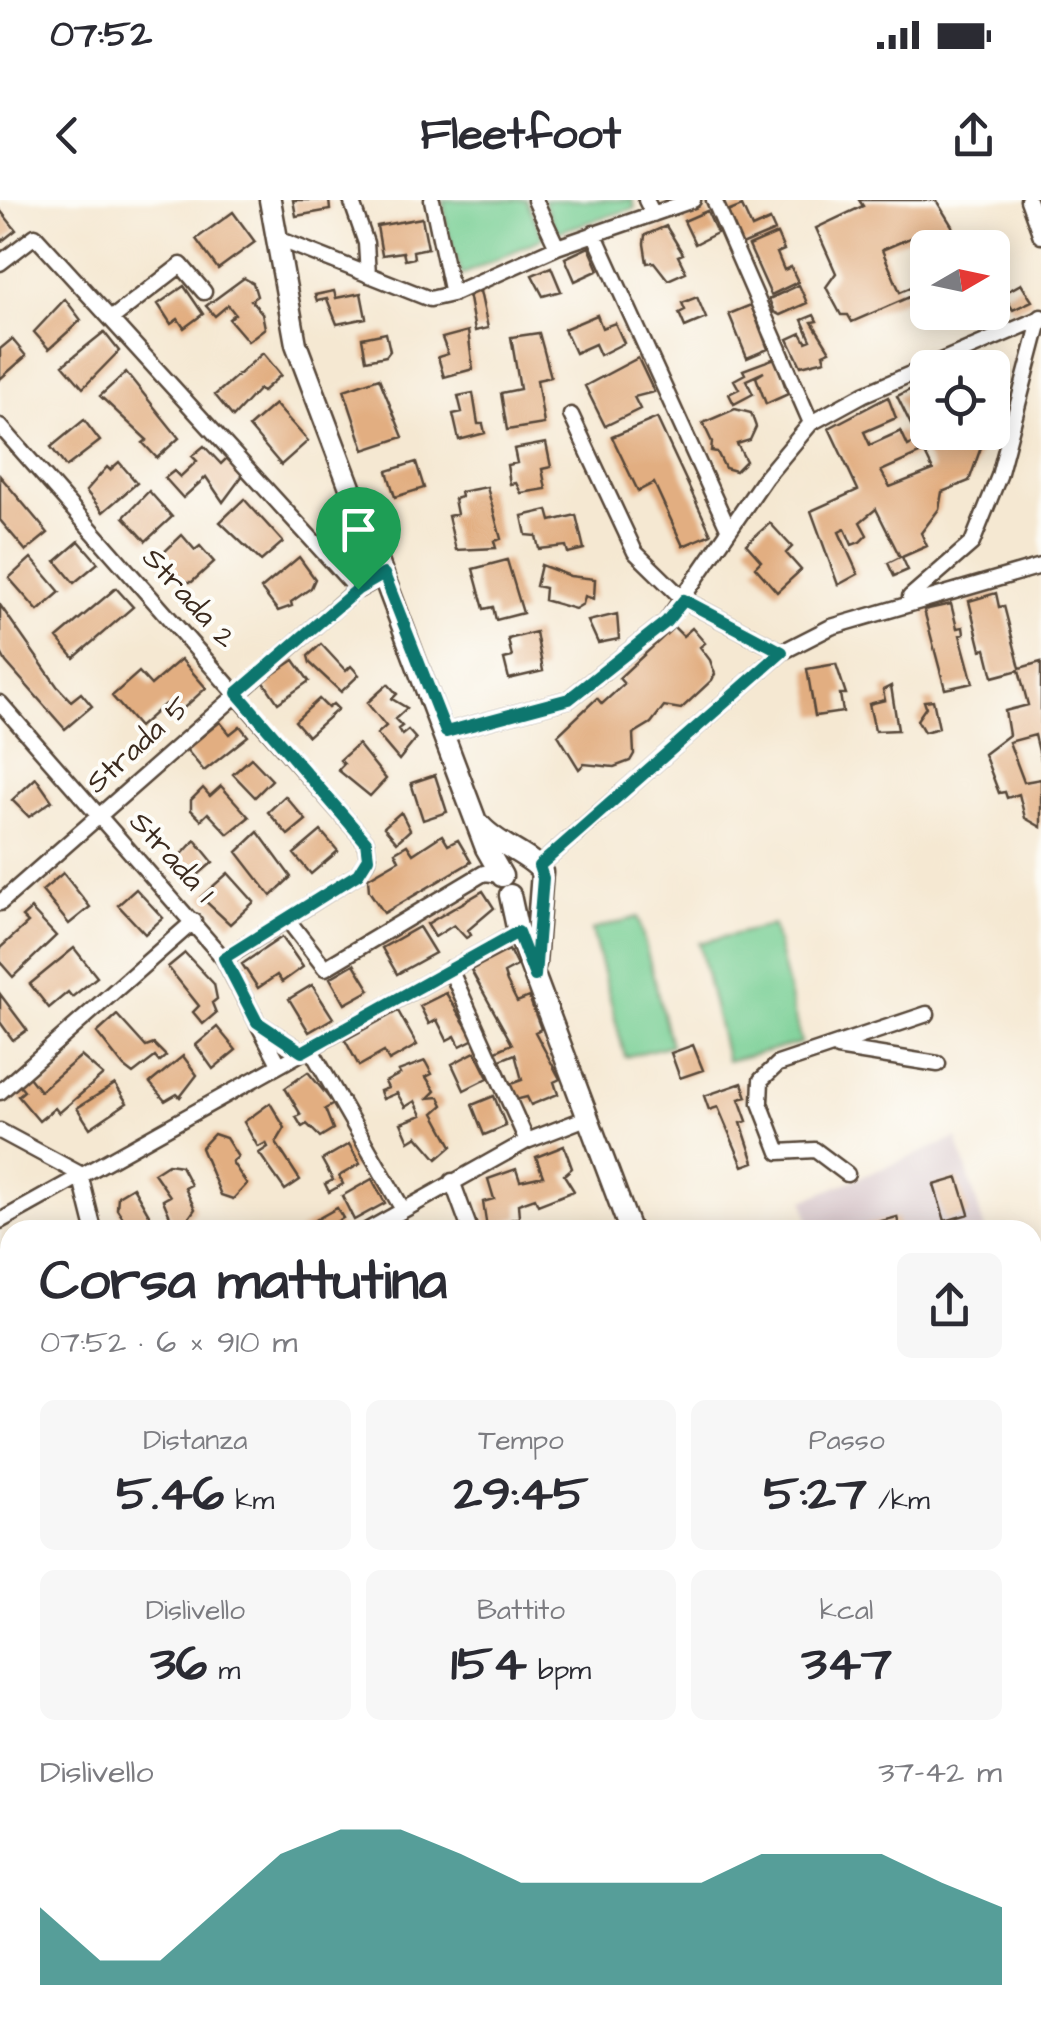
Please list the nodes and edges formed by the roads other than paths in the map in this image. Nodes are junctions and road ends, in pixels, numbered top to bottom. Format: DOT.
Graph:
graph roads {
  1 [pos="270,200"];
  2 [pos="351,200"];
  3 [pos="432,200"];
  4 [pos="535,200"];
  5 [pos="693,200"];
  6 [pos="714,200"];
  7 [pos="1028,200"];
  8 [pos="649,207"];
  9 [pos="594,233"];
  10 [pos="1041,236"];
  11 [pos="276,238"];
  12 [pos="558,247"];
  13 [pos="0,263"];
  14 [pos="368,275"];
  15 [pos="204,292"];
  16 [pos="452,294"];
  17 [pos="1041,318"];
  18 [pos="111,319"];
  19 [pos="571,415"];
  20 [pos="812,424"];
  21 [pos="0,426"];
  22 [pos="728,528"];
  23 [pos="1041,566"];
  24 [pos="384,574"];
  25 [pos="358,589"];
  26 [pos="684,600"];
  27 [pos="896,606"];
  28 [pos="782,652"];
  29 [pos="237,693"];
  30 [pos="0,703"];
  31 [pos="446,732"];
  32 [pos="99,817"];
  33 [pos="477,821"];
  34 [pos="534,869"];
  35 [pos="504,882"];
  36 [pos="0,903"];
  37 [pos="287,919"];
  38 [pos="194,921"];
  39 [pos="518,932"];
  40 [pos="224,958"];
  41 [pos="450,969"];
  42 [pos="535,976"];
  43 [pos="928,1014"];
  44 [pos="257,1022"];
  45 [pos="831,1047"];
  46 [pos="306,1050"];
  47 [pos="279,1064"];
  48 [pos="938,1064"];
  49 [pos="0,1092"];
  50 [pos="588,1117"];
  51 [pos="0,1131"];
  52 [pos="526,1141"];
  53 [pos="80,1174"];
  54 [pos="848,1174"];
  55 [pos="452,1181"];
  56 [pos="402,1208"];
  57 [pos="2,1220"];
  58 [pos="92,1220"];
  59 [pos="383,1220"];
  60 [pos="466,1220"];
  61 [pos="626,1220"];
  1 -- 11 [label="main road"];
  2 -- 14 [label="street"];
  3 -- 16 [label="street"];
  4 -- 12 [label="street"];
  5 -- 8 [label="street"];
  6 -- 20 [label="street"];
  7 -- 10 [label="street"];
  8 -- 9 [label="street"];
  9 -- 12 [label="street"];
  9 -- 22 [label="street"];
  11 -- 14 [label="street"];
  11 -- 24 [label="main road"];
  12 -- 16 [label="street"];
  13 -- 18 [label="street"];
  14 -- 16 [label="street"];
  15 -- 18 [label="street"];
  17 -- 20 [label="street"];
  17 -- 27 [label="street"];
  18 -- 25 [label="street"];
  19 -- 26 [label="street"];
  20 -- 22 [label="street"];
  21 -- 29 [label="street, Strada 2"];
  22 -- 26 [label="street"];
  23 -- 27 [label="street"];
  24 -- 25 [label="street"];
  24 -- 31 [label="main road"];
  25 -- 29 [label="street, Strada 5"];
  26 -- 28 [label="street"];
  26 -- 31 [label="street"];
  27 -- 28 [label="street"];
  28 -- 34 [label="street"];
  29 -- 32 [label="street, Strada 5"];
  29 -- 37 [label="street, Strada 2"];
  30 -- 32 [label="street, Strada 1"];
  31 -- 33 [label="main road"];
  32 -- 36 [label="street, Strada 5"];
  32 -- 38 [label="street, Strada 1"];
  33 -- 34 [label="main road"];
  33 -- 35 [label="main road"];
  34 -- 35 [label="main road"];
  34 -- 35 [label="main road"];
  34 -- 42 [label="main road"];
  35 -- 37 [label="street"];
  35 -- 39 [label="main road"];
  37 -- 40 [label="street, Strada 2"];
  38 -- 40 [label="street, Strada 1"];
  38 -- 49 [label="street"];
  39 -- 41 [label="street"];
  39 -- 42 [label="main road"];
  40 -- 44 [label="street, Strada 1"];
  41 -- 46 [label="street"];
  41 -- 52 [label="street"];
  42 -- 50 [label="main road"];
  43 -- 45 [label="street"];
  44 -- 46 [label="street"];
  44 -- 47 [label="street, Strada 1"];
  45 -- 48 [label="street"];
  45 -- 54 [label="street"];
  46 -- 47 [label="street"];
  46 -- 56 [label="street"];
  47 -- 53 [label="street"];
  50 -- 52 [label="street"];
  50 -- 61 [label="main road"];
  51 -- 53 [label="street"];
  52 -- 55 [label="street"];
  53 -- 57 [label="street"];
  53 -- 58 [label="street"];
  55 -- 56 [label="street"];
  55 -- 60 [label="street"];
  56 -- 59 [label="street"];
}
